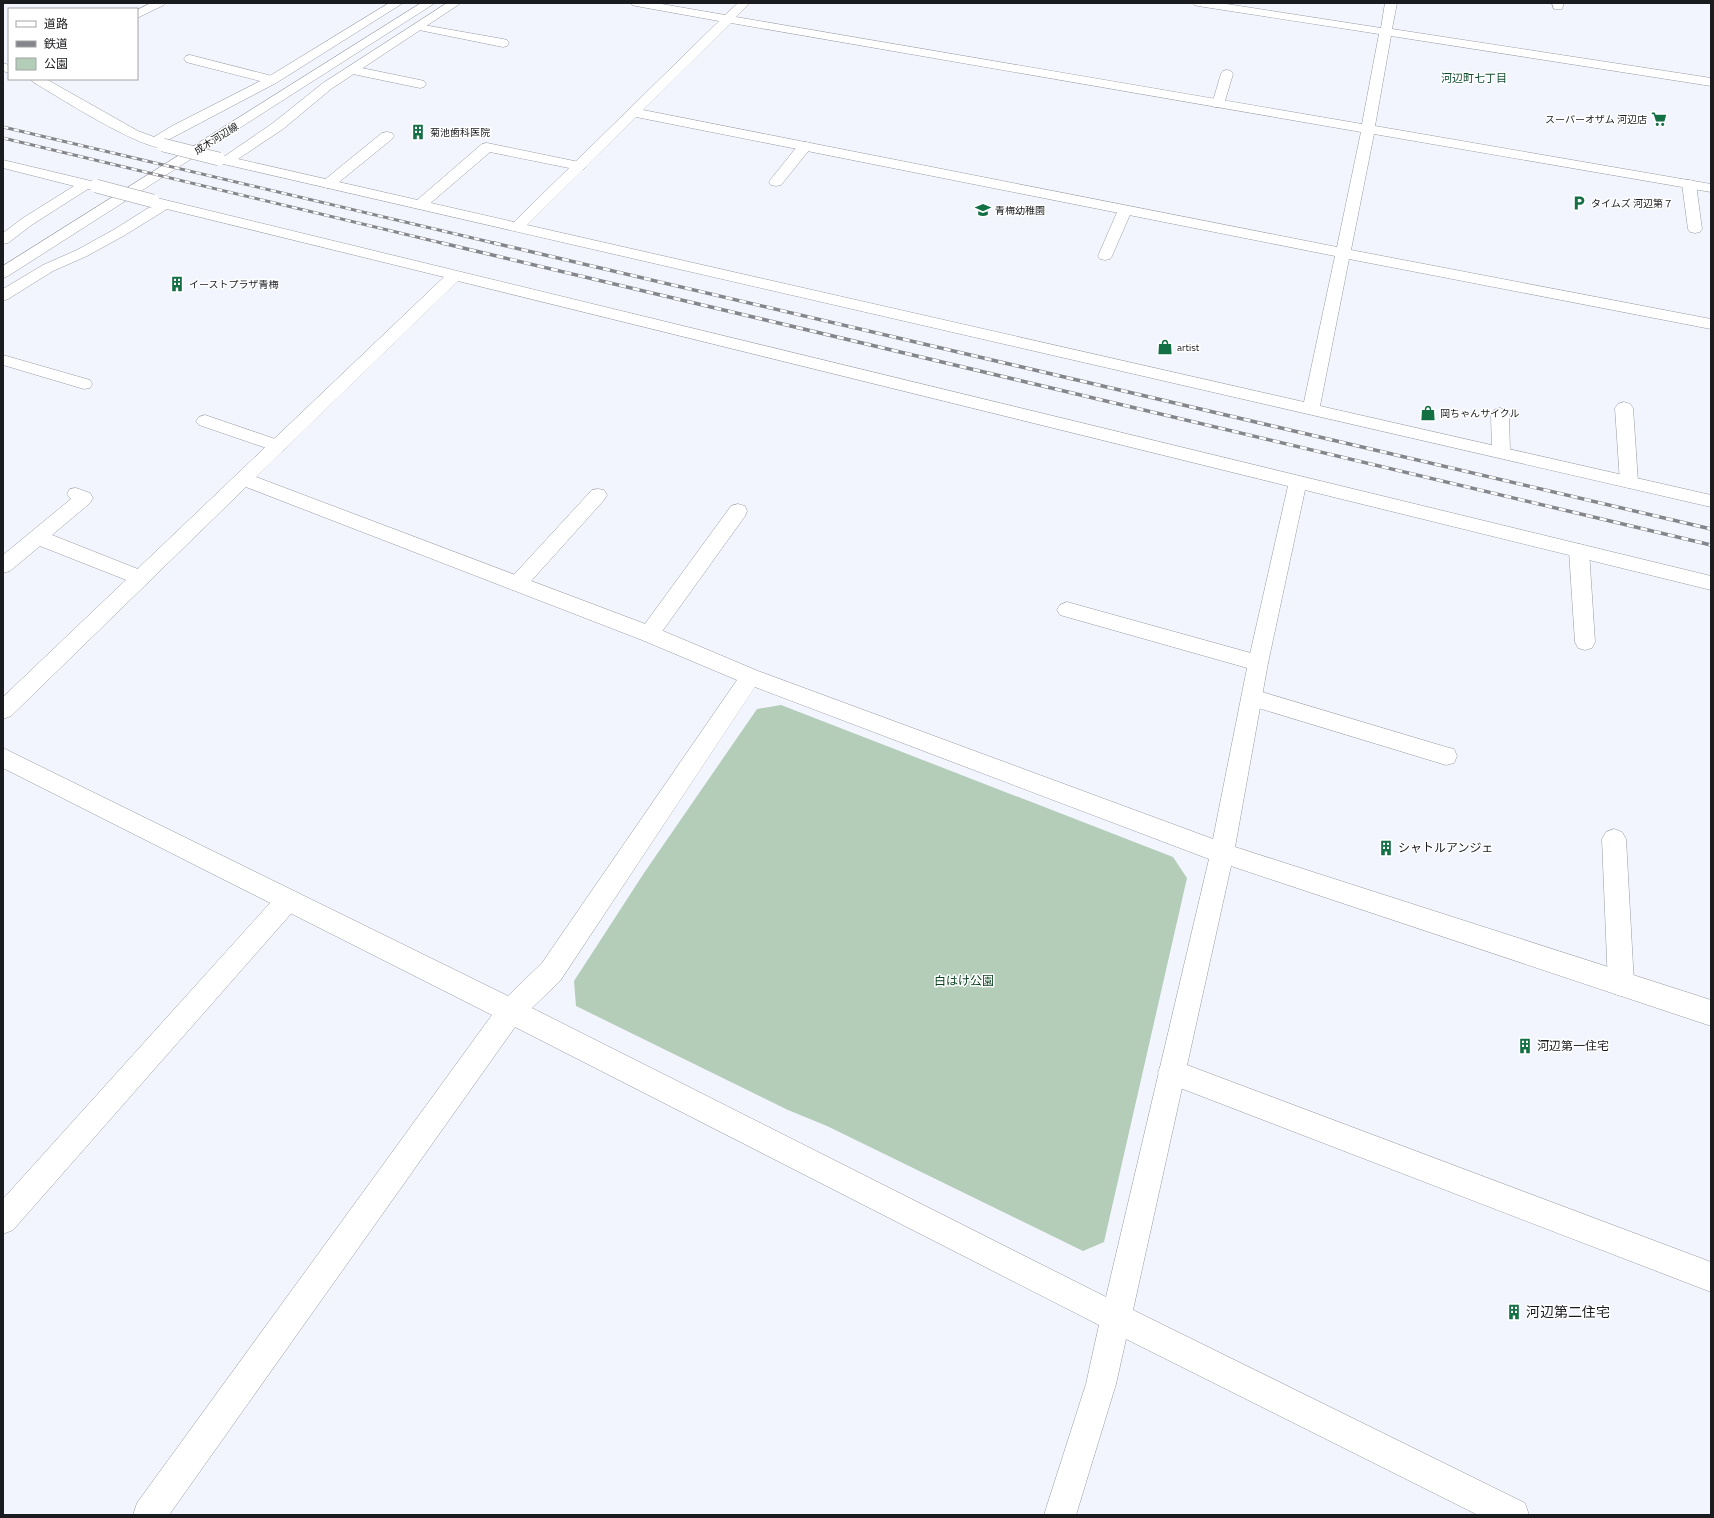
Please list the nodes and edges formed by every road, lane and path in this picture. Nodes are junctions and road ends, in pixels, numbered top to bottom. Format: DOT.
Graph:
graph roads {
  1 [pos="160,3"];
  2 [pos="397,3"];
  3 [pos="429,3"];
  4 [pos="455,3"];
  5 [pos="636,3"];
  6 [pos="744,3"];
  7 [pos="1198,3"];
  8 [pos="1391,3"];
  9 [pos="138,14"];
  10 [pos="728,19"];
  11 [pos="418,27"];
  12 [pos="1385,32"];
  13 [pos="503,43"];
  14 [pos="190,60"];
  15 [pos="352,70"];
  16 [pos="1227,74"];
  17 [pos="39,80"];
  18 [pos="272,80"];
  19 [pos="1711,82"];
  20 [pos="420,84"];
  21 [pos="1218,104"];
  22 [pos="633,112"];
  23 [pos="1368,129"];
  24 [pos="387,136"];
  25 [pos="158,144"];
  26 [pos="805,146"];
  27 [pos="223,160"];
  28 [pos="3,164"];
  29 [pos="579,166"];
  30 [pos="776,182"];
  31 [pos="328,184"];
  32 [pos="1689,184"];
  33 [pos="91,185"];
  34 [pos="1711,188"];
  35 [pos="158,202"];
  36 [pos="421,204"];
  37 [pos="1125,210"];
  38 [pos="517,228"];
  39 [pos="1695,229"];
  40 [pos="3,240"];
  41 [pos="1343,253"];
  42 [pos="1105,256"];
  43 [pos="3,273"];
  44 [pos="455,275"];
  45 [pos="3,296"];
  46 [pos="1711,324"];
  47 [pos="3,360"];
  48 [pos="84,384"];
  49 [pos="1624,408"];
  50 [pos="1311,409"];
  51 [pos="1500,414"];
  52 [pos="205,421"];
  53 [pos="278,446"];
  54 [pos="1501,452"];
  55 [pos="244,478"];
  56 [pos="1298,481"];
  57 [pos="1629,482"];
  58 [pos="76,494"];
  59 [pos="598,495"];
  60 [pos="1711,501"];
  61 [pos="738,511"];
  62 [pos="37,537"];
  63 [pos="1579,551"];
  64 [pos="3,566"];
  65 [pos="141,578"];
  66 [pos="1711,583"];
  67 [pos="517,584"];
  68 [pos="1066,610"];
  69 [pos="649,634"];
  70 [pos="1585,642"];
  71 [pos="1258,663"];
  72 [pos="751,676"];
  73 [pos="1252,698"];
  74 [pos="3,710"];
  75 [pos="1446,756"];
  76 [pos="3,757"];
  77 [pos="1614,838"];
  78 [pos="1222,853"];
  79 [pos="288,900"];
  80 [pos="1622,984"];
  81 [pos="511,1011"];
  82 [pos="1711,1013"];
  83 [pos="1171,1072"];
  84 [pos="3,1220"];
  85 [pos="1711,1277"];
  86 [pos="1116,1318"];
  87 [pos="1505,1513"];
  88 [pos="149,1515"];
  89 [pos="1060,1515"];
  1 -- 9 [label="street"];
  2 -- 18 [label="street"];
  3 -- 43 [label="street, 成木河辺線"];
  4 -- 11 [label="street"];
  5 -- 10 [label="street"];
  6 -- 10 [label="street"];
  7 -- 12 [label="street"];
  8 -- 12 [label="street"];
  10 -- 21 [label="street"];
  10 -- 22 [label="street"];
  11 -- 13 [label="street"];
  11 -- 15 [label="street"];
  12 -- 19 [label="street"];
  12 -- 23 [label="street"];
  14 -- 18 [label="street"];
  15 -- 20 [label="street"];
  15 -- 27 [label="street"];
  16 -- 21 [label="street"];
  17 -- 25 [label="street"];
  18 -- 25 [label="street"];
  21 -- 23 [label="street"];
  22 -- 26 [label="street"];
  22 -- 29 [label="street"];
  23 -- 32 [label="street"];
  23 -- 41 [label="street"];
  24 -- 31 [label="street"];
  25 -- 27 [label="street, bridge"];
  26 -- 30 [label="street"];
  26 -- 37 [label="street"];
  27 -- 31 [label="street"];
  28 -- 33 [label="street"];
  29 -- 36 [label="street"];
  29 -- 38 [label="street"];
  31 -- 36 [label="street"];
  32 -- 34 [label="street"];
  32 -- 39 [label="street"];
  33 -- 35 [label="street, bridge"];
  33 -- 40 [label="street"];
  35 -- 44 [label="street"];
  35 -- 45 [label="street"];
  36 -- 38 [label="street"];
  37 -- 41 [label="street"];
  37 -- 42 [label="street"];
  38 -- 50 [label="street"];
  41 -- 46 [label="street"];
  41 -- 50 [label="street"];
  44 -- 53 [label="street"];
  44 -- 56 [label="street"];
  47 -- 48 [label="street"];
  49 -- 57 [label="street"];
  50 -- 54 [label="street"];
  51 -- 54 [label="street"];
  52 -- 53 [label="street"];
  53 -- 55 [label="street"];
  54 -- 57 [label="street"];
  55 -- 65 [label="street"];
  55 -- 67 [label="street"];
  56 -- 63 [label="street"];
  56 -- 71 [label="street"];
  57 -- 60 [label="street"];
  58 -- 62 [label="street"];
  59 -- 67 [label="street"];
  61 -- 69 [label="street"];
  62 -- 64 [label="street"];
  62 -- 65 [label="street"];
  63 -- 66 [label="street"];
  63 -- 70 [label="street"];
  65 -- 74 [label="street"];
  67 -- 69 [label="street"];
  68 -- 71 [label="street"];
  69 -- 72 [label="street"];
  71 -- 73 [label="street"];
  72 -- 78 [label="street"];
  72 -- 81 [label="street"];
  73 -- 75 [label="street"];
  73 -- 78 [label="street"];
  76 -- 79 [label="street"];
  77 -- 80 [label="street"];
  78 -- 80 [label="street"];
  78 -- 83 [label="street"];
  79 -- 81 [label="street"];
  79 -- 84 [label="street"];
  80 -- 82 [label="street"];
  81 -- 86 [label="street"];
  81 -- 88 [label="street"];
  83 -- 85 [label="street"];
  83 -- 86 [label="street"];
  86 -- 87 [label="street"];
  86 -- 89 [label="street"];
}
